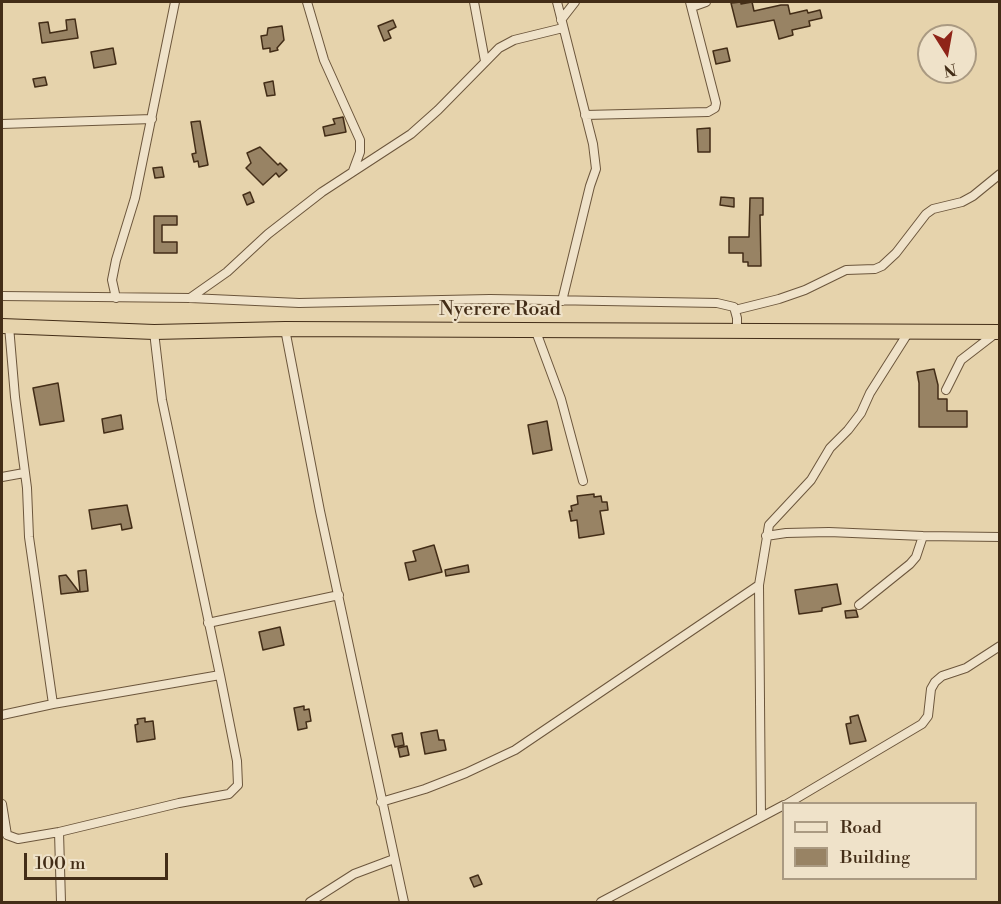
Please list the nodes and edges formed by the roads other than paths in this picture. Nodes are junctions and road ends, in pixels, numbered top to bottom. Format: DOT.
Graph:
graph roads {
  1 [pos="175,2"];
  2 [pos="307,2"];
  3 [pos="474,2"];
  4 [pos="557,2"];
  5 [pos="575,2"];
  6 [pos="706,2"];
  7 [pos="691,4"];
  8 [pos="562,24"];
  9 [pos="485,60"];
  10 [pos="585,115"];
  11 [pos="152,119"];
  12 [pos="2,124"];
  13 [pos="353,171"];
  14 [pos="999,174"];
  15 [pos="2,296"];
  16 [pos="116,298"];
  17 [pos="190,298"];
  18 [pos="562,301"];
  19 [pos="735,310"];
  20 [pos="5,326"];
  21 [pos="285,329"];
  22 [pos="535,329"];
  23 [pos="736,329"];
  24 [pos="154,332"];
  25 [pos="998,332"];
  26 [pos="908,333"];
  27 [pos="946,390"];
  28 [pos="24,473"];
  29 [pos="2,477"];
  30 [pos="583,481"];
  31 [pos="766,536"];
  32 [pos="923,536"];
  33 [pos="999,537"];
  34 [pos="759,585"];
  35 [pos="339,595"];
  36 [pos="859,605"];
  37 [pos="208,623"];
  38 [pos="999,646"];
  39 [pos="220,675"];
  40 [pos="53,704"];
  41 [pos="2,715"];
  42 [pos="381,801"];
  43 [pos="788,802"];
  44 [pos="2,804"];
  45 [pos="782,806"];
  46 [pos="761,817"];
  47 [pos="59,832"];
  48 [pos="4,836"];
  49 [pos="394,859"];
  50 [pos="61,903"];
  51 [pos="309,903"];
  52 [pos="404,903"];
  53 [pos="601,903"];
  1 -- 11 [label="street"];
  2 -- 13 [label="street"];
  3 -- 9 [label="street"];
  4 -- 8 [label="street"];
  5 -- 8 [label="street"];
  6 -- 7 [label="street"];
  7 -- 10 [label="street"];
  8 -- 9 [label="street"];
  8 -- 10 [label="street"];
  9 -- 13 [label="street"];
  10 -- 18 [label="street"];
  11 -- 12 [label="street"];
  11 -- 16 [label="street"];
  13 -- 17 [label="street"];
  14 -- 19 [label="street"];
  15 -- 16 [label="street"];
  16 -- 17 [label="street"];
  17 -- 18 [label="street"];
  18 -- 19 [label="street"];
  19 -- 23 [label="street"];
  20 -- 24 [label="highway, Nyerere Road"];
  20 -- 28 [label="street"];
  21 -- 22 [label="highway, Nyerere Road"];
  21 -- 24 [label="highway, Nyerere Road"];
  21 -- 35 [label="street"];
  22 -- 23 [label="highway, Nyerere Road"];
  22 -- 30 [label="street"];
  23 -- 26 [label="highway, Nyerere Road"];
  24 -- 37 [label="street"];
  25 -- 26 [label="highway, Nyerere Road"];
  25 -- 27 [label="street"];
  26 -- 31 [label="street"];
  28 -- 29 [label="street"];
  28 -- 40 [label="street"];
  31 -- 32 [label="street"];
  31 -- 34 [label="street"];
  32 -- 33 [label="street"];
  32 -- 36 [label="street"];
  34 -- 42 [label="street"];
  34 -- 46 [label="street"];
  35 -- 37 [label="street"];
  35 -- 42 [label="street"];
  37 -- 39 [label="street"];
  38 -- 43 [label="street"];
  39 -- 40 [label="street"];
  39 -- 47 [label="street"];
  40 -- 41 [label="street"];
  42 -- 49 [label="street"];
  44 -- 48 [label="street"];
  45 -- 46 [label="street"];
  46 -- 53 [label="street"];
  47 -- 48 [label="street"];
  47 -- 50 [label="street"];
  49 -- 51 [label="street"];
  49 -- 52 [label="street"];
}
